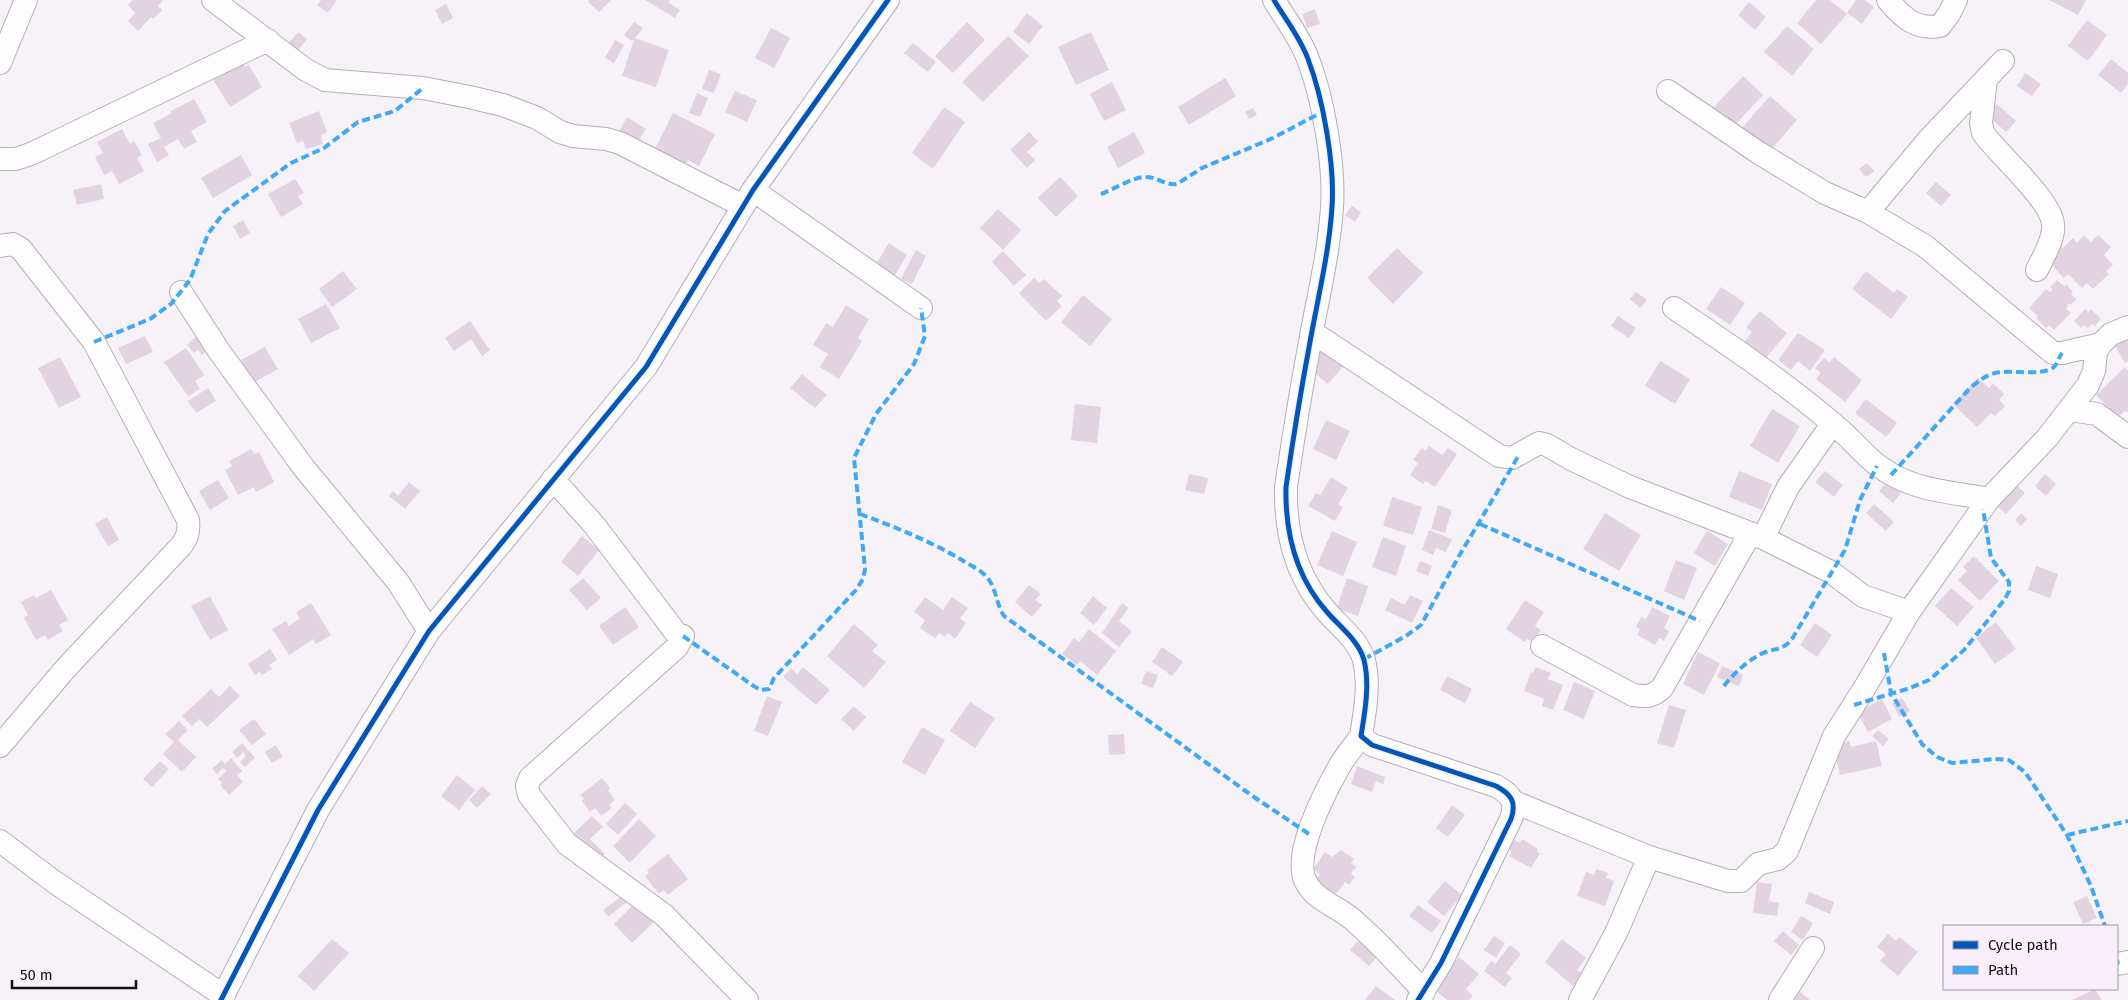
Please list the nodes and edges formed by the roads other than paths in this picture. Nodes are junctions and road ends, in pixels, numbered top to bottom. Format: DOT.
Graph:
graph roads {
  1 [pos="26,0"];
  2 [pos="214,0"];
  3 [pos="888,0"];
  4 [pos="1274,0"];
  5 [pos="1888,0"];
  6 [pos="1956,0"];
  7 [pos="268,40"];
  8 [pos="2003,61"];
  9 [pos="0,62"];
  10 [pos="1986,79"];
  11 [pos="1668,91"];
  12 [pos="0,160"];
  13 [pos="748,198"];
  14 [pos="1868,212"];
  15 [pos="0,246"];
  16 [pos="2037,270"];
  17 [pos="181,292"];
  18 [pos="921,308"];
  19 [pos="1674,308"];
  20 [pos="2128,327"];
  21 [pos="1312,332"];
  22 [pos="2101,344"];
  23 [pos="2070,410"];
  24 [pos="1833,423"];
  25 [pos="2128,436"];
  26 [pos="553,479"];
  27 [pos="1990,499"];
  28 [pos="1756,536"];
  29 [pos="1909,612"];
  30 [pos="429,631"];
  31 [pos="1542,646"];
  32 [pos="1361,736"];
  33 [pos="0,746"];
  34 [pos="1514,802"];
  35 [pos="0,841"];
  36 [pos="1649,857"];
  37 [pos="1813,948"];
  38 [pos="1421,996"];
  39 [pos="222,998"];
  40 [pos="747,1000"];
  41 [pos="1580,1000"];
  42 [pos="1780,1000"];
  1 -- 9 [label="street"];
  2 -- 7 [label="street"];
  3 -- 13 [label="street"];
  4 -- 21 [label="street"];
  5 -- 6 [label="street"];
  7 -- 12 [label="street"];
  7 -- 13 [label="street"];
  8 -- 10 [label="street"];
  10 -- 14 [label="street"];
  10 -- 16 [label="street"];
  11 -- 14 [label="street"];
  13 -- 18 [label="street"];
  13 -- 26 [label="street"];
  14 -- 22 [label="street"];
  15 -- 33 [label="street"];
  17 -- 30 [label="street"];
  19 -- 24 [label="street"];
  20 -- 22 [label="street"];
  21 -- 28 [label="street"];
  21 -- 32 [label="street"];
  22 -- 23 [label="street"];
  23 -- 25 [label="street"];
  23 -- 27 [label="street"];
  24 -- 27 [label="street"];
  24 -- 28 [label="street"];
  26 -- 30 [label="street"];
  26 -- 40 [label="street"];
  27 -- 29 [label="street"];
  28 -- 29 [label="street"];
  28 -- 31 [label="street"];
  29 -- 36 [label="street"];
  30 -- 39 [label="street"];
  32 -- 34 [label="street"];
  32 -- 38 [label="street"];
  34 -- 36 [label="street"];
  34 -- 38 [label="street"];
  35 -- 39 [label="street"];
  36 -- 41 [label="street"];
  37 -- 42 [label="street"];
}
